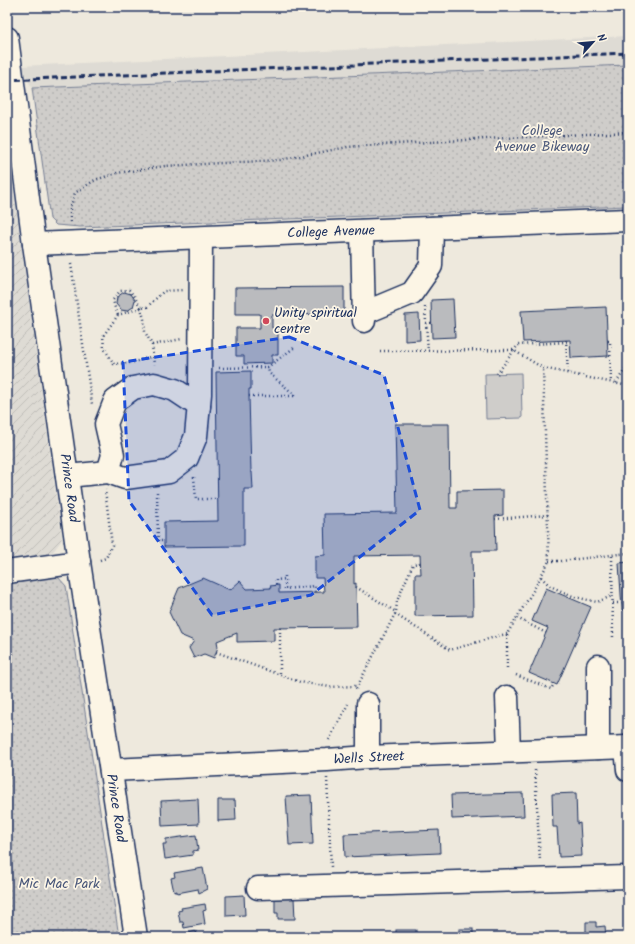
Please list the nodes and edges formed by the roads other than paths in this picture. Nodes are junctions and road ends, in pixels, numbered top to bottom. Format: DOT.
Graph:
graph roads {
  1 [pos="7,38"];
  2 [pos="628,220"];
  3 [pos="432,228"];
  4 [pos="362,231"];
  5 [pos="201,238"];
  6 [pos="34,244"];
  7 [pos="199,406"];
  8 [pos="108,472"];
  9 [pos="67,476"];
  10 [pos="79,562"];
  11 [pos="7,572"];
  12 [pos="598,666"];
  13 [pos="357,696"];
  14 [pos="507,697"];
  15 [pos="627,747"];
  16 [pos="598,748"];
  17 [pos="509,751"];
  18 [pos="368,757"];
  19 [pos="111,770"];
  20 [pos="628,770"];
  21 [pos="628,877"];
  22 [pos="258,888"];
  23 [pos="136,937"];
  1 -- 6 [label="street, Prince Road"];
  2 -- 3 [label="street, College Avenue"];
  3 -- 4 [label="street, College Avenue"];
  3 -- 4 [label="street"];
  4 -- 5 [label="street, College Avenue"];
  5 -- 6 [label="street, College Avenue"];
  5 -- 7 [label="street"];
  6 -- 9 [label="street, Prince Road"];
  7 -- 8 [label="street"];
  7 -- 8 [label="street"];
  8 -- 9 [label="street"];
  9 -- 10 [label="street, Prince Road"];
  10 -- 11 [label="street"];
  10 -- 19 [label="street, Prince Road"];
  12 -- 16 [label="street"];
  13 -- 18 [label="street"];
  14 -- 17 [label="street"];
  15 -- 16 [label="street, Wells Street"];
  15 -- 20 [label="street"];
  16 -- 17 [label="street, Wells Street"];
  17 -- 18 [label="street, Wells Street"];
  18 -- 19 [label="street, Wells Street"];
  19 -- 23 [label="street, Prince Road"];
  21 -- 22 [label="street"];
}
